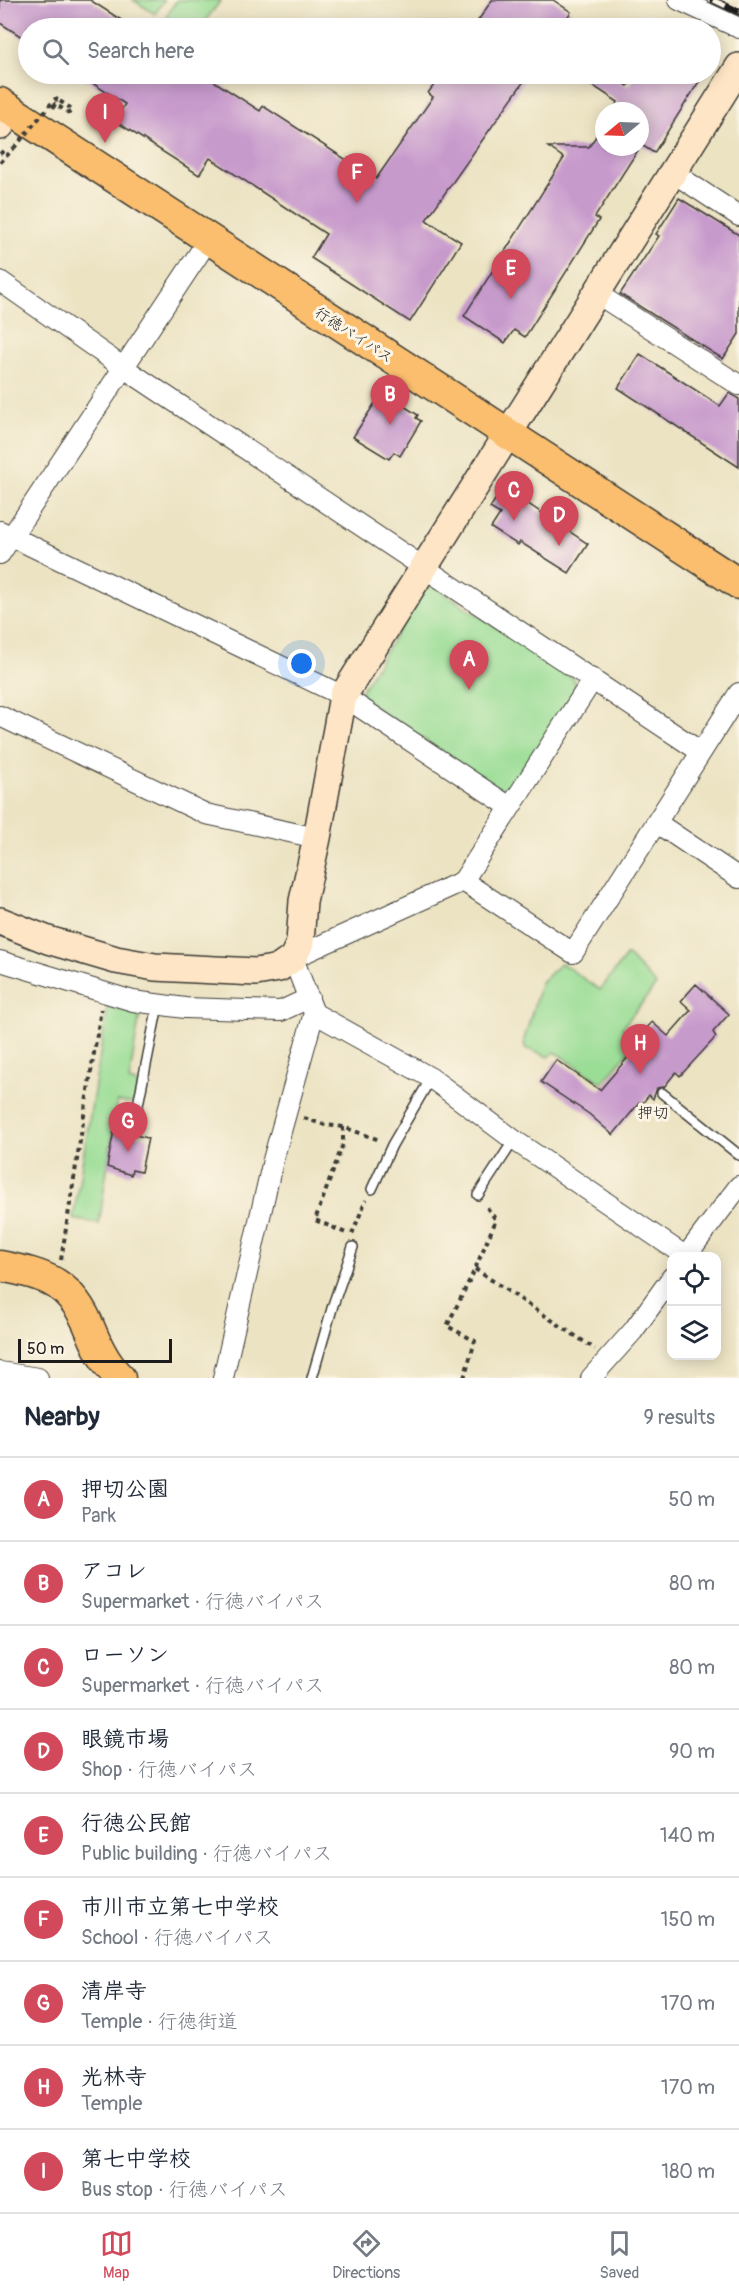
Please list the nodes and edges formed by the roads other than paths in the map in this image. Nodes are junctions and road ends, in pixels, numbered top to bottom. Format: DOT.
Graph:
graph roads {
  1 [pos="679,0"];
  2 [pos="718,18"];
  3 [pos="721,20"];
  4 [pos="739,28"];
  5 [pos="739,67"];
  6 [pos="7,122"];
  7 [pos="672,172"];
  8 [pos="739,216"];
  9 [pos="208,240"];
  10 [pos="0,281"];
  11 [pos="596,293"];
  12 [pos="124,368"];
  13 [pos="739,385"];
  14 [pos="507,435"];
  15 [pos="6,534"];
  16 [pos="0,554"];
  17 [pos="423,567"];
  18 [pos="739,584"];
  19 [pos="593,679"];
  20 [pos="739,693"];
  21 [pos="343,696"];
  22 [pos="1,718"];
  23 [pos="731,722"];
  24 [pos="701,752"];
  25 [pos="510,807"];
  26 [pos="657,823"];
  27 [pos="317,838"];
  28 [pos="739,878"];
  29 [pos="463,881"];
  30 [pos="0,921"];
  31 [pos="293,958"];
  32 [pos="0,961"];
  33 [pos="158,1005"];
  34 [pos="311,1006"];
  35 [pos="431,1078"];
  36 [pos="662,1093"];
  37 [pos="136,1115"];
  38 [pos="513,1140"];
  39 [pos="739,1155"];
  40 [pos="739,1186"];
  41 [pos="372,1190"];
  42 [pos="478,1195"];
  43 [pos="353,1247"];
  44 [pos="678,1252"];
  45 [pos="689,1252"];
  46 [pos="0,1266"];
  47 [pos="667,1284"];
  48 [pos="0,1372"];
  49 [pos="115,1376"];
  50 [pos="38,1378"];
  51 [pos="223,1378"];
  52 [pos="312,1378"];
  53 [pos="591,1378"];
  1 -- 2 [label="street"];
  3 -- 4 [label="street"];
  5 -- 7 [label="street"];
  6 -- 9 [label="main road, 行徳バイパス"];
  7 -- 8 [label="street"];
  7 -- 11 [label="street"];
  9 -- 12 [label="street"];
  9 -- 14 [label="main road, 行徳バイパス"];
  10 -- 12 [label="street"];
  11 -- 13 [label="street"];
  11 -- 14 [label="street"];
  12 -- 15 [label="street"];
  12 -- 17 [label="street"];
  14 -- 17 [label="street"];
  14 -- 18 [label="main road, 行徳バイパス"];
  15 -- 16 [label="street"];
  15 -- 21 [label="street"];
  17 -- 19 [label="street"];
  17 -- 21 [label="street"];
  19 -- 24 [label="street"];
  19 -- 25 [label="street"];
  20 -- 23 [label="street"];
  21 -- 25 [label="street"];
  21 -- 27 [label="street"];
  22 -- 27 [label="street"];
  23 -- 24 [label="street"];
  24 -- 26 [label="street"];
  25 -- 29 [label="street"];
  26 -- 28 [label="street"];
  26 -- 29 [label="street"];
  27 -- 31 [label="street"];
  29 -- 31 [label="street"];
  30 -- 31 [label="street"];
  31 -- 34 [label="street"];
  32 -- 33 [label="street"];
  33 -- 34 [label="street"];
  33 -- 37 [label="lane"];
  34 -- 35 [label="street"];
  34 -- 51 [label="street"];
  35 -- 38 [label="street"];
  35 -- 41 [label="lane"];
  36 -- 39 [label="lane"];
  38 -- 42 [label="lane"];
  38 -- 44 [label="street"];
  40 -- 45 [label="street"];
  43 -- 52 [label="lane"];
  46 -- 49 [label="main road"];
  47 -- 53 [label="street"];
  48 -- 50 [label="street"];
}
